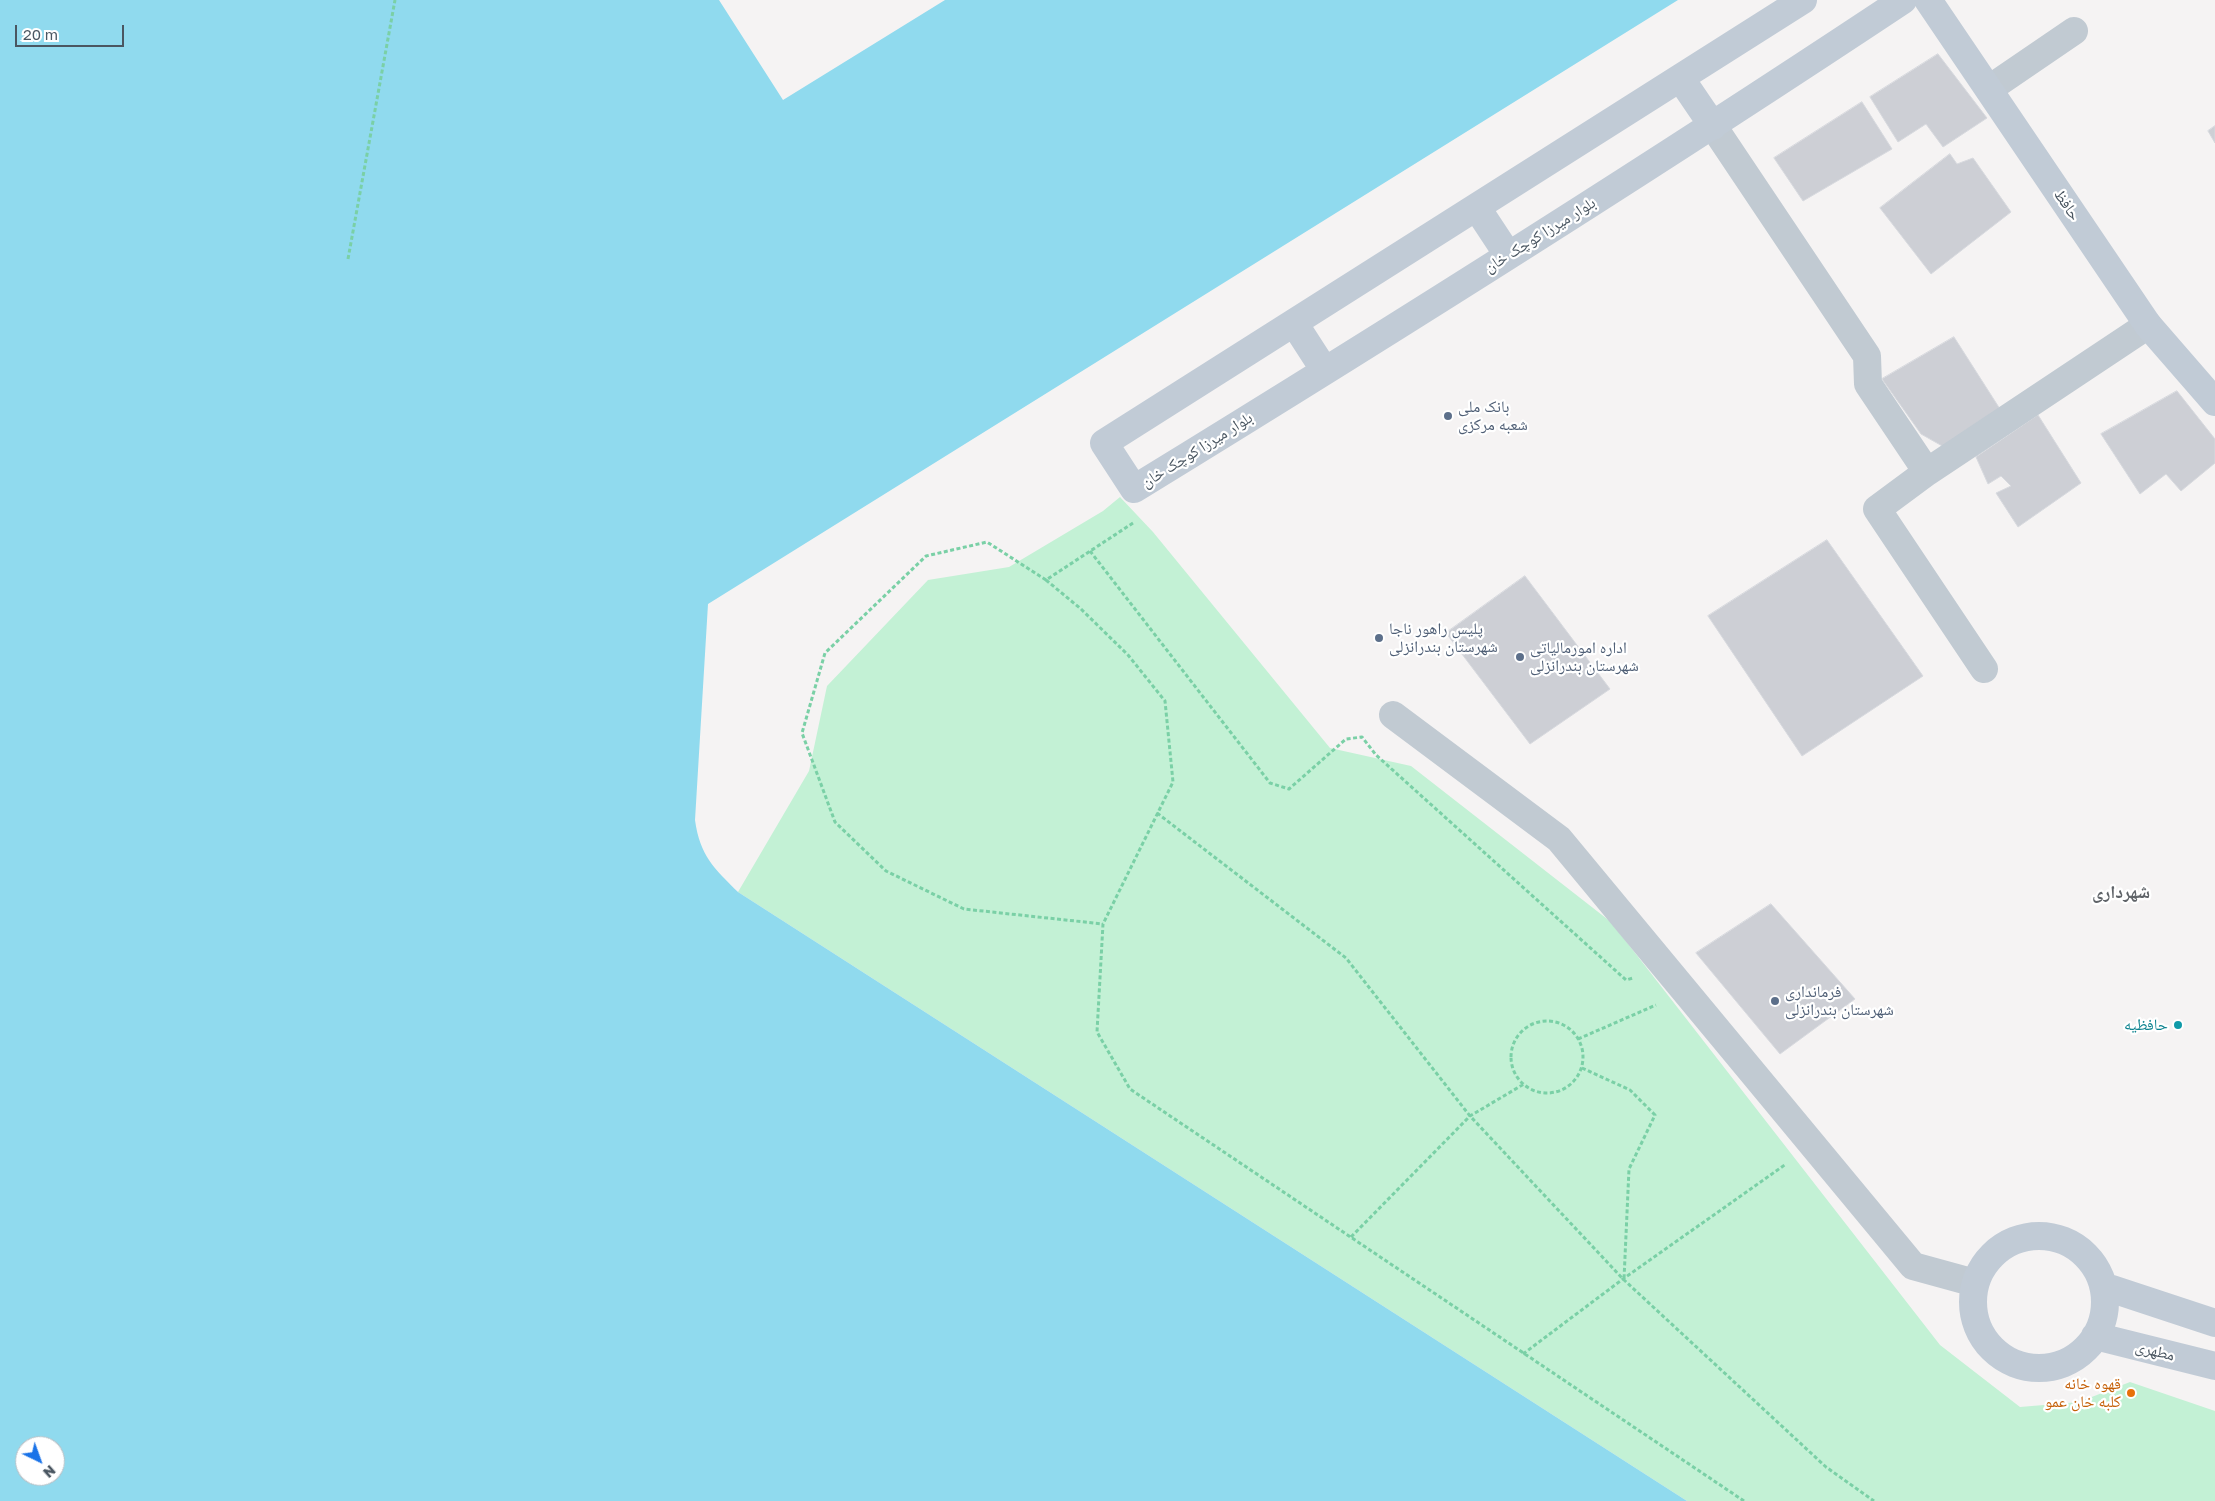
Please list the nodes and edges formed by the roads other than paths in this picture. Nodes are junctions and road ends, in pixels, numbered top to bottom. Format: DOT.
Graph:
graph roads {
  1 [pos="1803,0"];
  2 [pos="1903,0"];
  3 [pos="1928,0"];
  4 [pos="2074,31"];
  5 [pos="1681,79"];
  6 [pos="1989,89"];
  7 [pos="1713,126"];
  8 [pos="1477,208"];
  9 [pos="1508,255"];
  10 [pos="1294,323"];
  11 [pos="2148,325"];
  12 [pos="1325,372"];
  13 [pos="2215,402"];
  14 [pos="1927,472"];
  15 [pos="1984,669"];
  16 [pos="1394,715"];
  17 [pos="1975,1283"];
  18 [pos="2103,1286"];
  19 [pos="2215,1323"];
  20 [pos="2095,1336"];
  21 [pos="2215,1366"];
  1 -- 5 [label="street, بلوار میرزا کوچک خان"];
  2 -- 7 [label="street, بلوار میرزا کوچک خان"];
  3 -- 6 [label="street, حافظ"];
  4 -- 6 [label="street"];
  5 -- 7 [label="street"];
  5 -- 8 [label="street, بلوار میرزا کوچک خان"];
  6 -- 11 [label="street, حافظ"];
  7 -- 9 [label="street, بلوار میرزا کوچک خان"];
  7 -- 14 [label="street"];
  8 -- 9 [label="street"];
  8 -- 10 [label="street, بلوار میرزا کوچک خان"];
  9 -- 12 [label="street, بلوار میرزا کوچک خان"];
  10 -- 12 [label="street"];
  10 -- 12 [label="street, بلوار میرزا کوچک خان"];
  11 -- 13 [label="street, حافظ"];
  11 -- 14 [label="street"];
  14 -- 15 [label="street"];
  16 -- 17 [label="street"];
  17 -- 18 [label="street"];
  17 -- 20 [label="street"];
  18 -- 19 [label="street"];
  18 -- 20 [label="street"];
  20 -- 21 [label="street, مطهری"];
}
